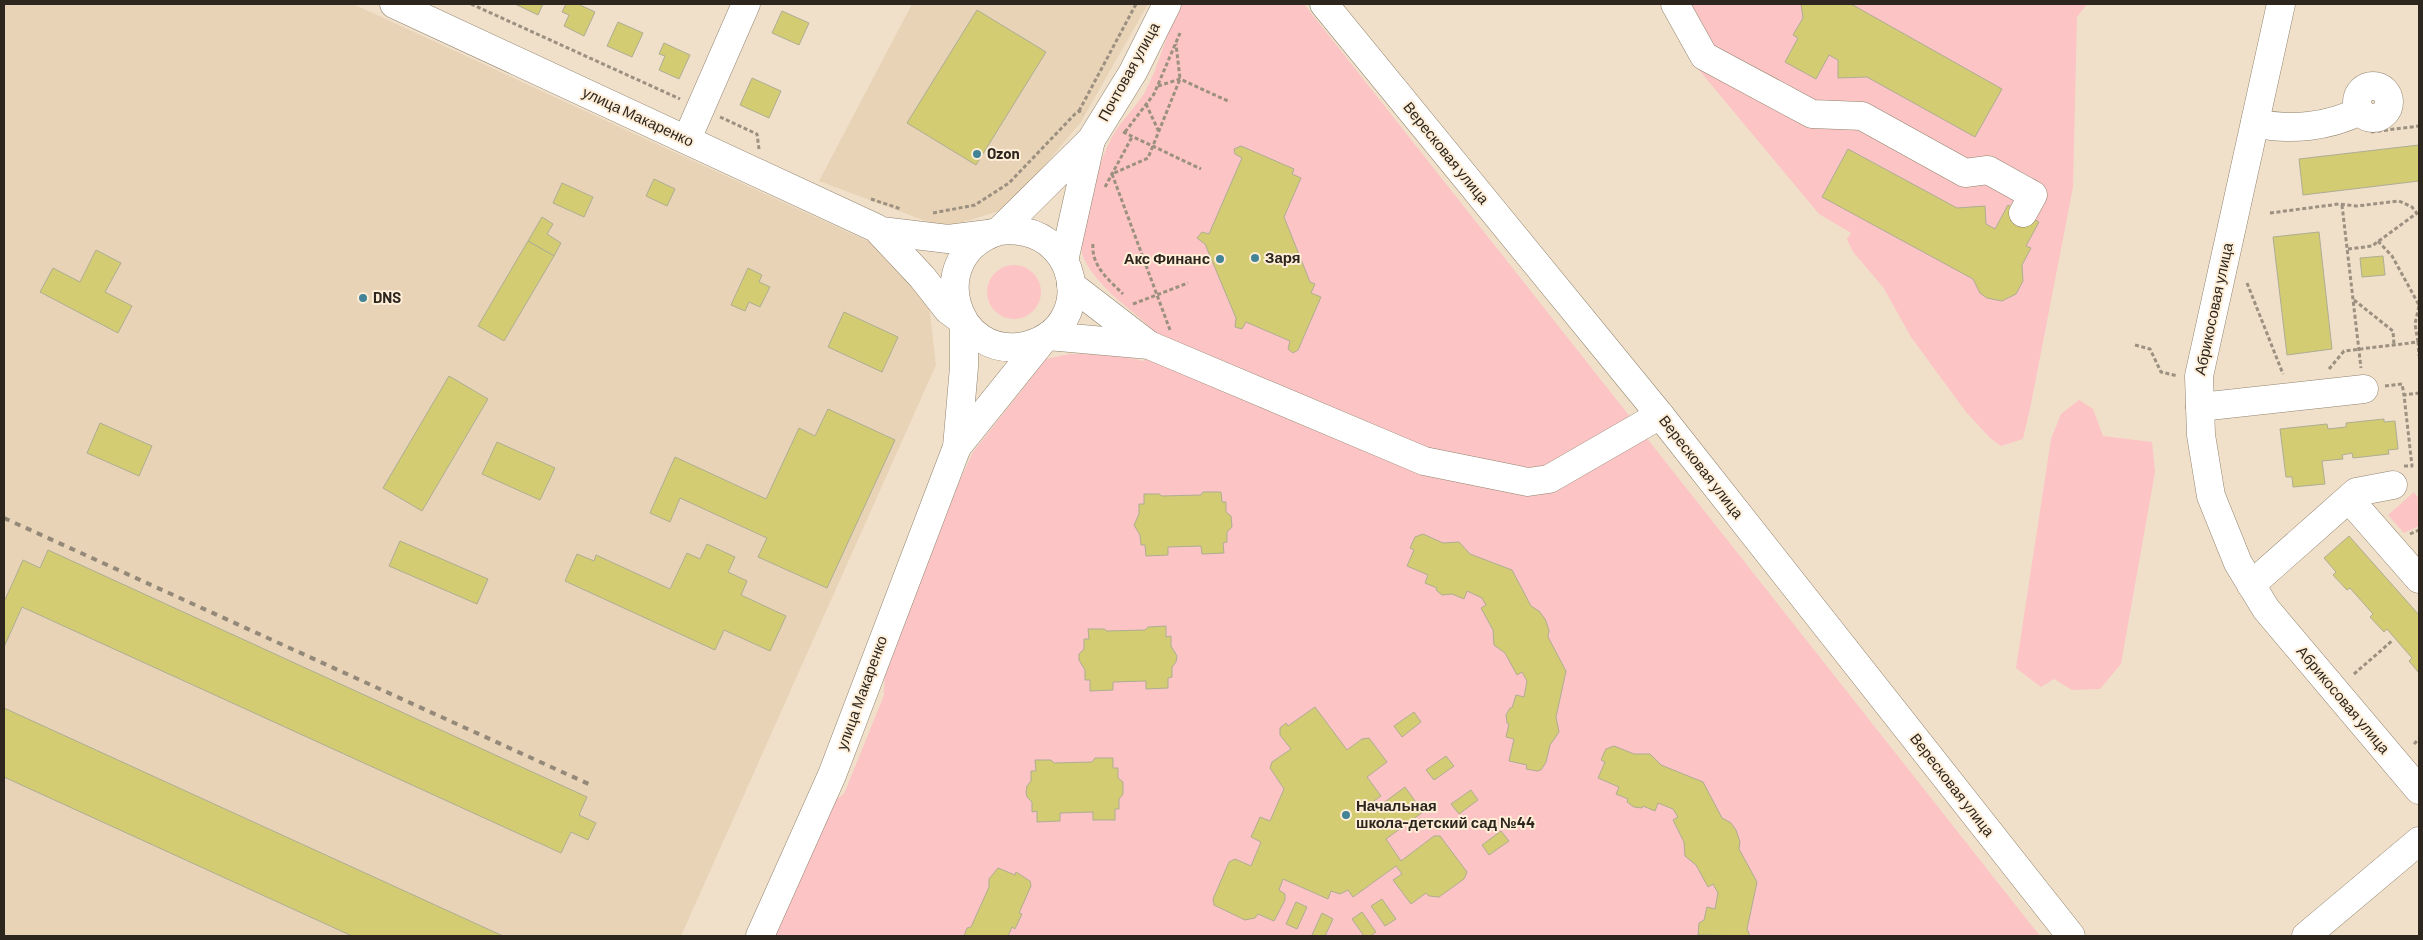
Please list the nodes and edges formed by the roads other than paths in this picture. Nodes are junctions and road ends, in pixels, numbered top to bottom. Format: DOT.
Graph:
graph roads {
  1 [pos="394,4"];
  2 [pos="746,4"];
  3 [pos="1167,4"];
  4 [pos="1324,4"];
  5 [pos="1675,4"];
  6 [pos="2282,4"];
  7 [pos="2360,112"];
  8 [pos="2255,123"];
  9 [pos="1090,130"];
  10 [pos="687,139"];
  11 [pos="2024,213"];
  12 [pos="881,231"];
  13 [pos="996,232"];
  14 [pos="1068,273"];
  15 [pos="964,322"];
  16 [pos="1157,337"];
  17 [pos="1045,338"];
  18 [pos="2364,388"];
  19 [pos="2200,408"];
  20 [pos="1660,415"];
  21 [pos="958,447"];
  22 [pos="2393,485"];
  23 [pos="2349,499"];
  24 [pos="2419,579"];
  25 [pos="2251,585"];
  26 [pos="2419,790"];
  27 [pos="2419,841"];
  28 [pos="760,936"];
  29 [pos="2071,936"];
  30 [pos="2306,936"];
  1 -- 10 [label="street, улица Макаренко"];
  2 -- 10 [label="street"];
  3 -- 9 [label="street, Почтовая улица"];
  4 -- 20 [label="street, Вересковая улица"];
  5 -- 11 [label="street"];
  6 -- 8 [label="street, Абрикосовая улица"];
  7 -- 8 [label="street"];
  8 -- 19 [label="street, Абрикосовая улица"];
  9 -- 13 [label="street, Почтовая улица"];
  9 -- 14 [label="street, Почтовая улица"];
  10 -- 12 [label="street, улица Макаренко"];
  12 -- 13 [label="street, улица Макаренко"];
  12 -- 15 [label="street, улица Макаренко"];
  13 -- 14 [label="street"];
  13 -- 15 [label="street"];
  14 -- 16 [label="street"];
  14 -- 17 [label="street"];
  15 -- 17 [label="street"];
  15 -- 21 [label="street, улица Макаренко"];
  16 -- 17 [label="street"];
  16 -- 20 [label="street"];
  17 -- 21 [label="street, улица Макаренко"];
  18 -- 19 [label="street"];
  19 -- 25 [label="street, Абрикосовая улица"];
  20 -- 29 [label="street, Вересковая улица"];
  21 -- 28 [label="street, улица Макаренко"];
  22 -- 23 [label="street"];
  23 -- 24 [label="street"];
  23 -- 25 [label="street"];
  25 -- 26 [label="street, Абрикосовая улица"];
  27 -- 30 [label="street"];
}
